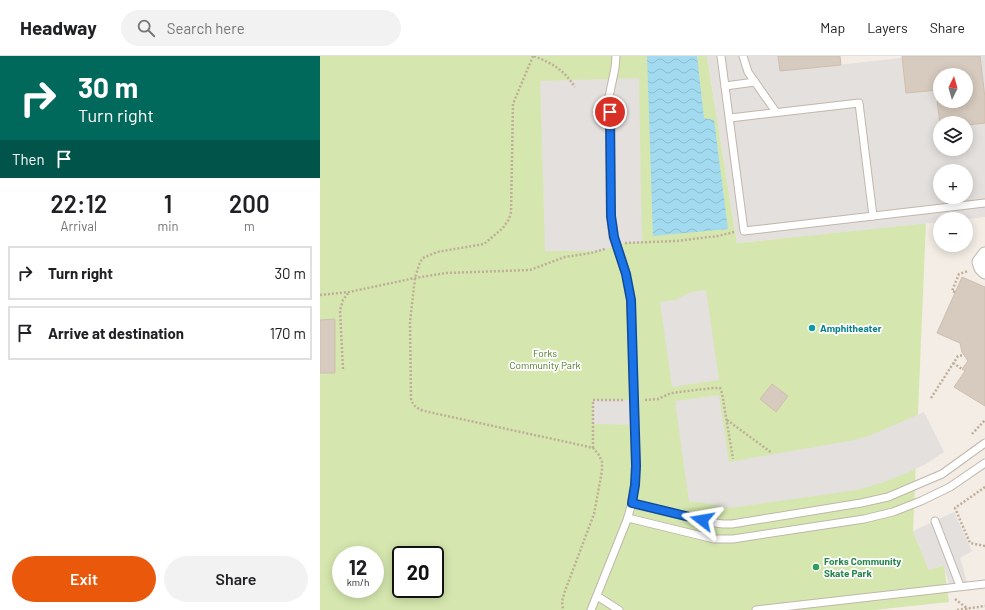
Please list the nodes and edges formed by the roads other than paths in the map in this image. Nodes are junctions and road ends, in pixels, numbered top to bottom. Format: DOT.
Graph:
graph roads {
  1 [pos="616,56"];
  2 [pos="722,56"];
  3 [pos="743,56"];
  4 [pos="755,82"];
  5 [pos="725,86"];
  6 [pos="776,112"];
  7 [pos="730,118"];
  8 [pos="985,203"];
  9 [pos="873,216"];
  10 [pos="985,254"];
  11 [pos="983,270"];
  12 [pos="985,443"];
  13 [pos="985,463"];
  14 [pos="632,503"];
  15 [pos="628,518"];
  16 [pos="935,521"];
  17 [pos="985,584"];
  18 [pos="960,586"];
  19 [pos="597,596"];
  20 [pos="591,610"];
  21 [pos="619,610"];
  22 [pos="756,610"];
  1 -- 14 [label="lane"];
  2 -- 5 [label="lane"];
  3 -- 4 [label="lane"];
  4 -- 5 [label="lane"];
  4 -- 6 [label="lane"];
  5 -- 7 [label="lane"];
  6 -- 7 [label="lane"];
  6 -- 9 [label="lane"];
  7 -- 9 [label="lane"];
  8 -- 9 [label="lane"];
  10 -- 11 [label="street"];
  12 -- 14 [label="lane"];
  13 -- 15 [label="lane"];
  14 -- 15 [label="lane"];
  15 -- 19 [label="lane"];
  16 -- 18 [label="lane"];
  17 -- 18 [label="lane"];
  18 -- 22 [label="lane"];
  19 -- 20 [label="lane"];
  19 -- 21 [label="lane"];
}
